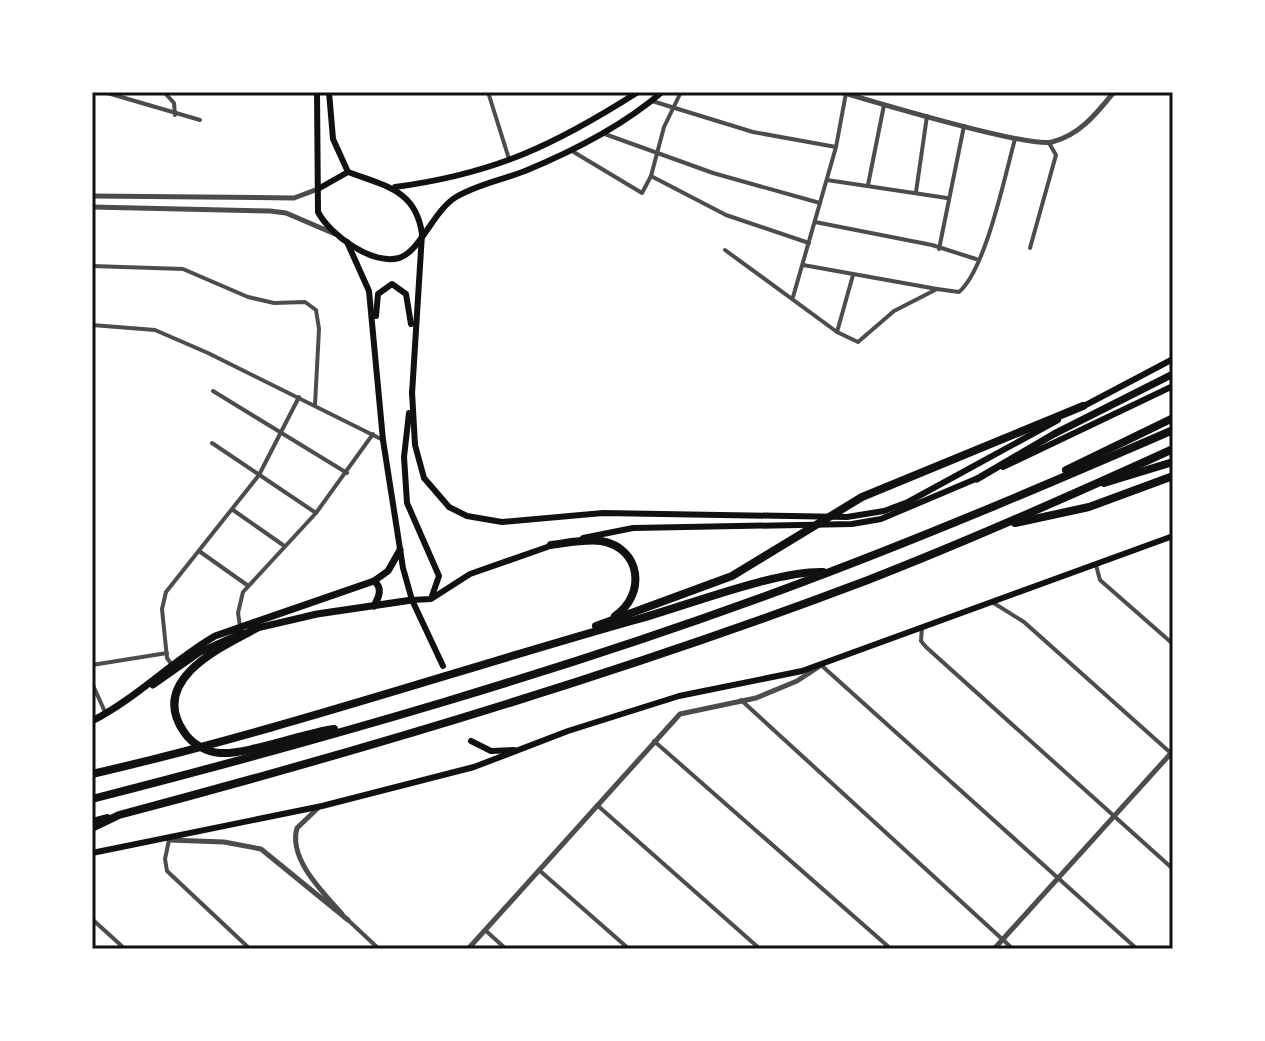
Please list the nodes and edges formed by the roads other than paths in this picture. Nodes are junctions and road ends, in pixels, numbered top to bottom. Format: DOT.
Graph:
graph roads {
  1 [pos="104,92"];
  2 [pos="164,92"];
  3 [pos="317,92"];
  4 [pos="329,92"];
  5 [pos="488,92"];
  6 [pos="638,92"];
  7 [pos="662,92"];
  8 [pos="681,92"];
  9 [pos="1114,92"];
  10 [pos="844,93"];
  11 [pos="652,101"];
  12 [pos="884,104"];
  13 [pos="672,109"];
  14 [pos="175,115"];
  15 [pos="927,115"];
  16 [pos="200,120"];
  17 [pos="964,124"];
  18 [pos="600,132"];
  19 [pos="1015,139"];
  20 [pos="1049,143"];
  21 [pos="836,147"];
  22 [pos="570,149"];
  23 [pos="656,152"];
  24 [pos="509,162"];
  25 [pos="348,172"];
  26 [pos="651,176"];
  27 [pos="827,180"];
  28 [pos="868,185"];
  29 [pos="395,187"];
  30 [pos="318,189"];
  31 [pos="916,192"];
  32 [pos="92,196"];
  33 [pos="947,198"];
  34 [pos="820,203"];
  35 [pos="92,207"];
  36 [pos="815,222"];
  37 [pos="422,234"];
  38 [pos="345,239"];
  39 [pos="809,243"];
  40 [pos="1030,248"];
  41 [pos="939,249"];
  42 [pos="725,250"];
  43 [pos="977,260"];
  44 [pos="803,265"];
  45 [pos="92,266"];
  46 [pos="853,275"];
  47 [pos="937,289"];
  48 [pos="793,297"];
  49 [pos="92,325"];
  50 [pos="375,327"];
  51 [pos="837,332"];
  52 [pos="413,347"];
  53 [pos="1173,359"];
  54 [pos="1173,374"];
  55 [pos="1173,386"];
  56 [pos="213,391"];
  57 [pos="412,392"];
  58 [pos="299,397"];
  59 [pos="315,405"];
  60 [pos="1083,406"];
  61 [pos="1173,418"];
  62 [pos="1173,430"];
  63 [pos="281,433"];
  64 [pos="373,434"];
  65 [pos="383,440"];
  66 [pos="212,443"];
  67 [pos="1173,449"];
  68 [pos="1173,462"];
  69 [pos="347,473"];
  70 [pos="259,475"];
  71 [pos="1173,476"];
  72 [pos="977,479"];
  73 [pos="1092,486"];
  74 [pos="1037,487"];
  75 [pos="233,510"];
  76 [pos="316,513"];
  77 [pos="1006,524"];
  78 [pos="1172,538"];
  79 [pos="283,545"];
  80 [pos="551,545"];
  81 [pos="400,550"];
  82 [pos="199,551"];
  83 [pos="1096,563"];
  84 [pos="827,573"];
  85 [pos="374,581"];
  86 [pos="247,585"];
  87 [pos="431,599"];
  88 [pos="412,600"];
  89 [pos="992,602"];
  90 [pos="374,606"];
  91 [pos="599,625"];
  92 [pos="240,626"];
  93 [pos="922,627"];
  94 [pos="257,628"];
  95 [pos="558,640"];
  96 [pos="1173,644"];
  97 [pos="167,653"];
  98 [pos="92,665"];
  99 [pos="172,665"];
  100 [pos="821,665"];
  101 [pos="443,666"];
  102 [pos="92,683"];
  103 [pos="741,700"];
  104 [pos="129,701"];
  105 [pos="106,714"];
  106 [pos="92,721"];
  107 [pos="351,729"];
  108 [pos="471,741"];
  109 [pos="654,741"];
  110 [pos="521,750"];
  111 [pos="1172,753"];
  112 [pos="92,774"];
  113 [pos="92,799"];
  114 [pos="597,805"];
  115 [pos="322,806"];
  116 [pos="119,815"];
  117 [pos="1115,816"];
  118 [pos="92,822"];
  119 [pos="92,828"];
  120 [pos="169,840"];
  121 [pos="92,853"];
  122 [pos="1173,869"];
  123 [pos="539,870"];
  124 [pos="1059,878"];
  125 [pos="92,919"];
  126 [pos="348,920"];
  127 [pos="485,930"];
  128 [pos="1003,940"];
  129 [pos="125,949"];
  130 [pos="250,949"];
  131 [pos="379,949"];
  132 [pos="468,949"];
  133 [pos="506,949"];
  134 [pos="629,949"];
  135 [pos="760,949"];
  136 [pos="891,949"];
  137 [pos="994,949"];
  138 [pos="1013,949"];
  139 [pos="1137,949"];
  1 -- 14 [label="street"];
  2 -- 14 [label="street"];
  3 -- 30 [label="main road"];
  4 -- 25 [label="main road"];
  5 -- 24 [label="street"];
  6 -- 24 [label="main road"];
  7 -- 11 [label="main road"];
  8 -- 13 [label="street"];
  9 -- 20 [label="street"];
  10 -- 12 [label="street"];
  10 -- 21 [label="street"];
  11 -- 13 [label="street"];
  11 -- 18 [label="main road"];
  12 -- 15 [label="street"];
  12 -- 28 [label="street"];
  13 -- 21 [label="street"];
  13 -- 23 [label="street"];
  14 -- 16 [label="street"];
  15 -- 17 [label="street"];
  15 -- 31 [label="street"];
  17 -- 19 [label="street"];
  17 -- 33 [label="street"];
  18 -- 22 [label="main road"];
  18 -- 23 [label="street"];
  19 -- 20 [label="street"];
  19 -- 43 [label="street"];
  20 -- 40 [label="street"];
  21 -- 27 [label="street"];
  22 -- 26 [label="street"];
  22 -- 37 [label="main road"];
  23 -- 26 [label="street"];
  23 -- 34 [label="street"];
  24 -- 29 [label="main road"];
  25 -- 29 [label="main road"];
  25 -- 30 [label="main road"];
  26 -- 39 [label="street"];
  27 -- 28 [label="street"];
  27 -- 34 [label="street"];
  28 -- 31 [label="street"];
  29 -- 37 [label="main road"];
  30 -- 32 [label="street"];
  30 -- 38 [label="main road"];
  31 -- 33 [label="street"];
  33 -- 41 [label="street"];
  34 -- 36 [label="street"];
  35 -- 38 [label="street"];
  36 -- 39 [label="street"];
  36 -- 41 [label="street"];
  37 -- 38 [label="main road"];
  37 -- 52 [label="main road"];
  38 -- 50 [label="main road"];
  39 -- 44 [label="street"];
  41 -- 43 [label="street"];
  42 -- 48 [label="street"];
  43 -- 47 [label="street"];
  44 -- 46 [label="street"];
  44 -- 48 [label="street"];
  45 -- 59 [label="street"];
  46 -- 47 [label="street"];
  46 -- 51 [label="street"];
  47 -- 51 [label="street"];
  48 -- 51 [label="street"];
  49 -- 58 [label="street"];
  50 -- 52 [label="main road"];
  50 -- 65 [label="main road"];
  52 -- 57 [label="main road"];
  53 -- 60 [label="main road"];
  54 -- 72 [label="main road"];
  55 -- 72 [label="main road"];
  56 -- 63 [label="street"];
  57 -- 60 [label="main road"];
  57 -- 87 [label="main road"];
  58 -- 59 [label="street"];
  58 -- 63 [label="street"];
  59 -- 64 [label="street"];
  60 -- 91 [label="highway"];
  61 -- 74 [label="highway"];
  62 -- 74 [label="highway"];
  63 -- 69 [label="street"];
  63 -- 70 [label="street"];
  64 -- 65 [label="street"];
  64 -- 69 [label="street"];
  65 -- 81 [label="main road"];
  66 -- 70 [label="street"];
  67 -- 73 [label="highway"];
  68 -- 73 [label="highway"];
  69 -- 76 [label="street"];
  70 -- 75 [label="street"];
  70 -- 76 [label="street"];
  71 -- 77 [label="highway"];
  72 -- 80 [label="main road"];
  73 -- 77 [label="highway"];
  74 -- 84 [label="highway"];
  75 -- 79 [label="street"];
  75 -- 82 [label="street"];
  76 -- 79 [label="street"];
  77 -- 116 [label="highway"];
  78 -- 83 [label="main road"];
  79 -- 86 [label="street"];
  80 -- 87 [label="main road"];
  80 -- 91 [label="highway"];
  81 -- 85 [label="main road"];
  81 -- 88 [label="main road"];
  82 -- 86 [label="street"];
  82 -- 97 [label="street"];
  83 -- 89 [label="main road"];
  83 -- 96 [label="street"];
  84 -- 95 [label="highway"];
  84 -- 107 [label="highway"];
  85 -- 90 [label="main road"];
  85 -- 92 [label="main road"];
  86 -- 92 [label="street"];
  87 -- 88 [label="main road"];
  88 -- 90 [label="main road"];
  88 -- 101 [label="main road"];
  89 -- 93 [label="main road"];
  89 -- 111 [label="street"];
  90 -- 94 [label="main road"];
  91 -- 95 [label="highway"];
  92 -- 99 [label="main road"];
  93 -- 100 [label="main road"];
  93 -- 117 [label="street"];
  94 -- 104 [label="main road"];
  94 -- 107 [label="highway"];
  95 -- 112 [label="highway"];
  97 -- 98 [label="street"];
  97 -- 99 [label="street"];
  99 -- 104 [label="main road"];
  100 -- 103 [label="street"];
  100 -- 110 [label="main road"];
  100 -- 124 [label="street"];
  102 -- 105 [label="street"];
  103 -- 109 [label="street"];
  103 -- 128 [label="street"];
  104 -- 105 [label="main road"];
  105 -- 106 [label="main road"];
  107 -- 113 [label="highway"];
  108 -- 110 [label="main road"];
  109 -- 114 [label="street"];
  109 -- 136 [label="street"];
  110 -- 115 [label="main road"];
  111 -- 117 [label="street"];
  114 -- 123 [label="street"];
  114 -- 135 [label="street"];
  115 -- 120 [label="main road"];
  115 -- 126 [label="street"];
  116 -- 118 [label="highway"];
  116 -- 119 [label="highway"];
  117 -- 122 [label="street"];
  117 -- 124 [label="street"];
  120 -- 121 [label="main road"];
  120 -- 126 [label="street"];
  120 -- 130 [label="street"];
  123 -- 127 [label="street"];
  123 -- 134 [label="street"];
  124 -- 128 [label="street"];
  124 -- 139 [label="street"];
  125 -- 129 [label="street"];
  126 -- 131 [label="street"];
  127 -- 132 [label="street"];
  127 -- 133 [label="street"];
  128 -- 137 [label="street"];
  128 -- 138 [label="street"];
}
